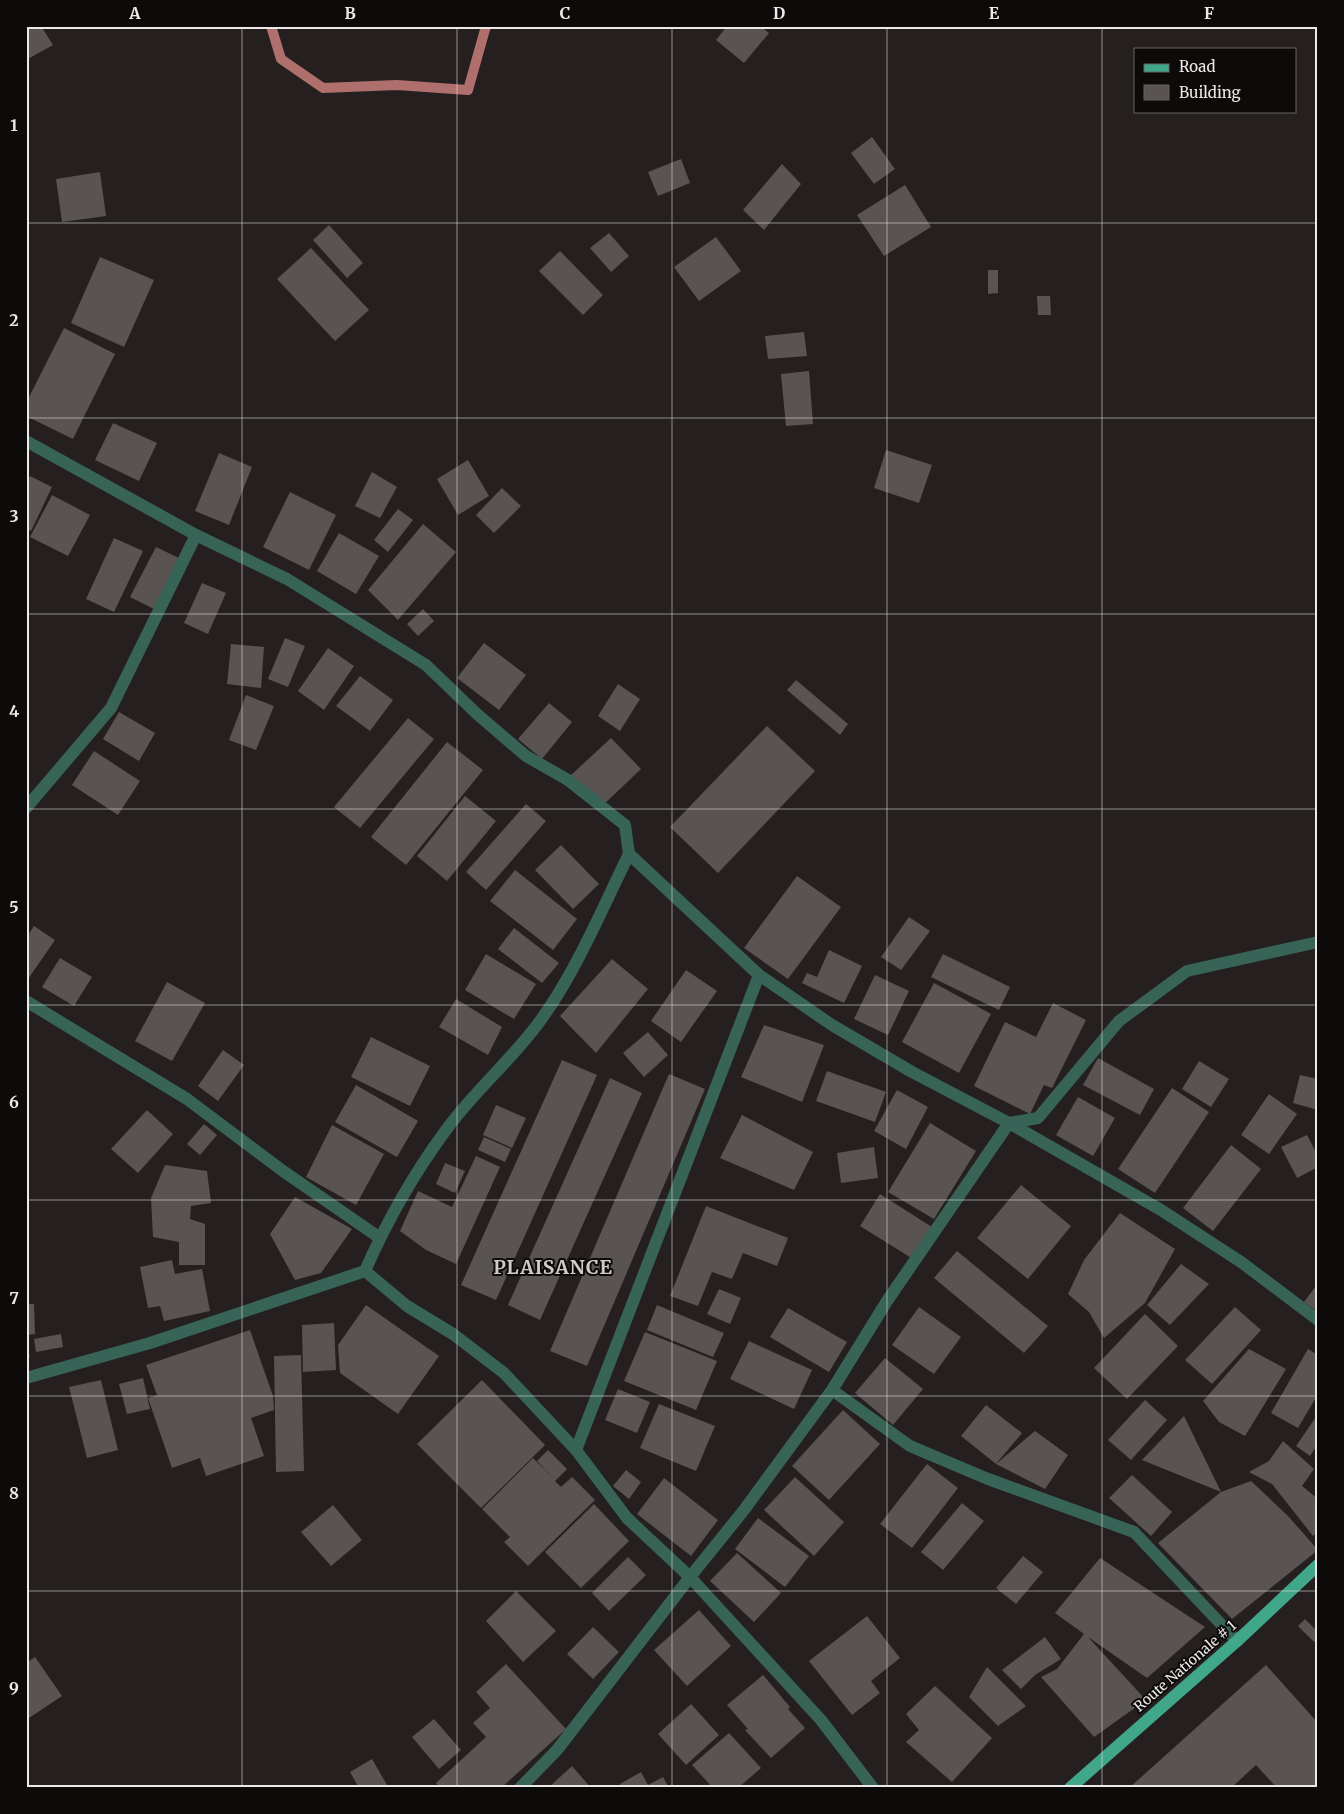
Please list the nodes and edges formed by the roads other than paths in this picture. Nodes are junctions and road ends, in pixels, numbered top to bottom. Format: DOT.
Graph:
graph roads {
  1 [pos="26,441"];
  2 [pos="196,535"];
  3 [pos="26,808"];
  4 [pos="630,854"];
  5 [pos="1318,942"];
  6 [pos="760,975"];
  7 [pos="26,1002"];
  8 [pos="1009,1123"];
  9 [pos="380,1238"];
  10 [pos="365,1271"];
  11 [pos="1318,1320"];
  12 [pos="26,1378"];
  13 [pos="832,1390"];
  14 [pos="576,1450"];
  15 [pos="1318,1565"];
  16 [pos="690,1577"];
  17 [pos="1237,1641"];
  18 [pos="520,1788"];
  19 [pos="873,1788"];
  20 [pos="1070,1788"];
  1 -- 2 [label="street"];
  2 -- 3 [label="street"];
  2 -- 4 [label="street"];
  4 -- 6 [label="street"];
  4 -- 9 [label="street"];
  5 -- 8 [label="street"];
  6 -- 8 [label="street"];
  6 -- 14 [label="street"];
  7 -- 9 [label="street"];
  8 -- 11 [label="street"];
  8 -- 13 [label="street"];
  9 -- 10 [label="street"];
  10 -- 12 [label="street"];
  10 -- 14 [label="street"];
  13 -- 16 [label="street"];
  13 -- 17 [label="street"];
  14 -- 16 [label="street"];
  15 -- 17 [label="main road, Route Nationale # 1"];
  16 -- 18 [label="street"];
  16 -- 19 [label="street"];
  17 -- 20 [label="main road, Route Nationale # 1"];
}
